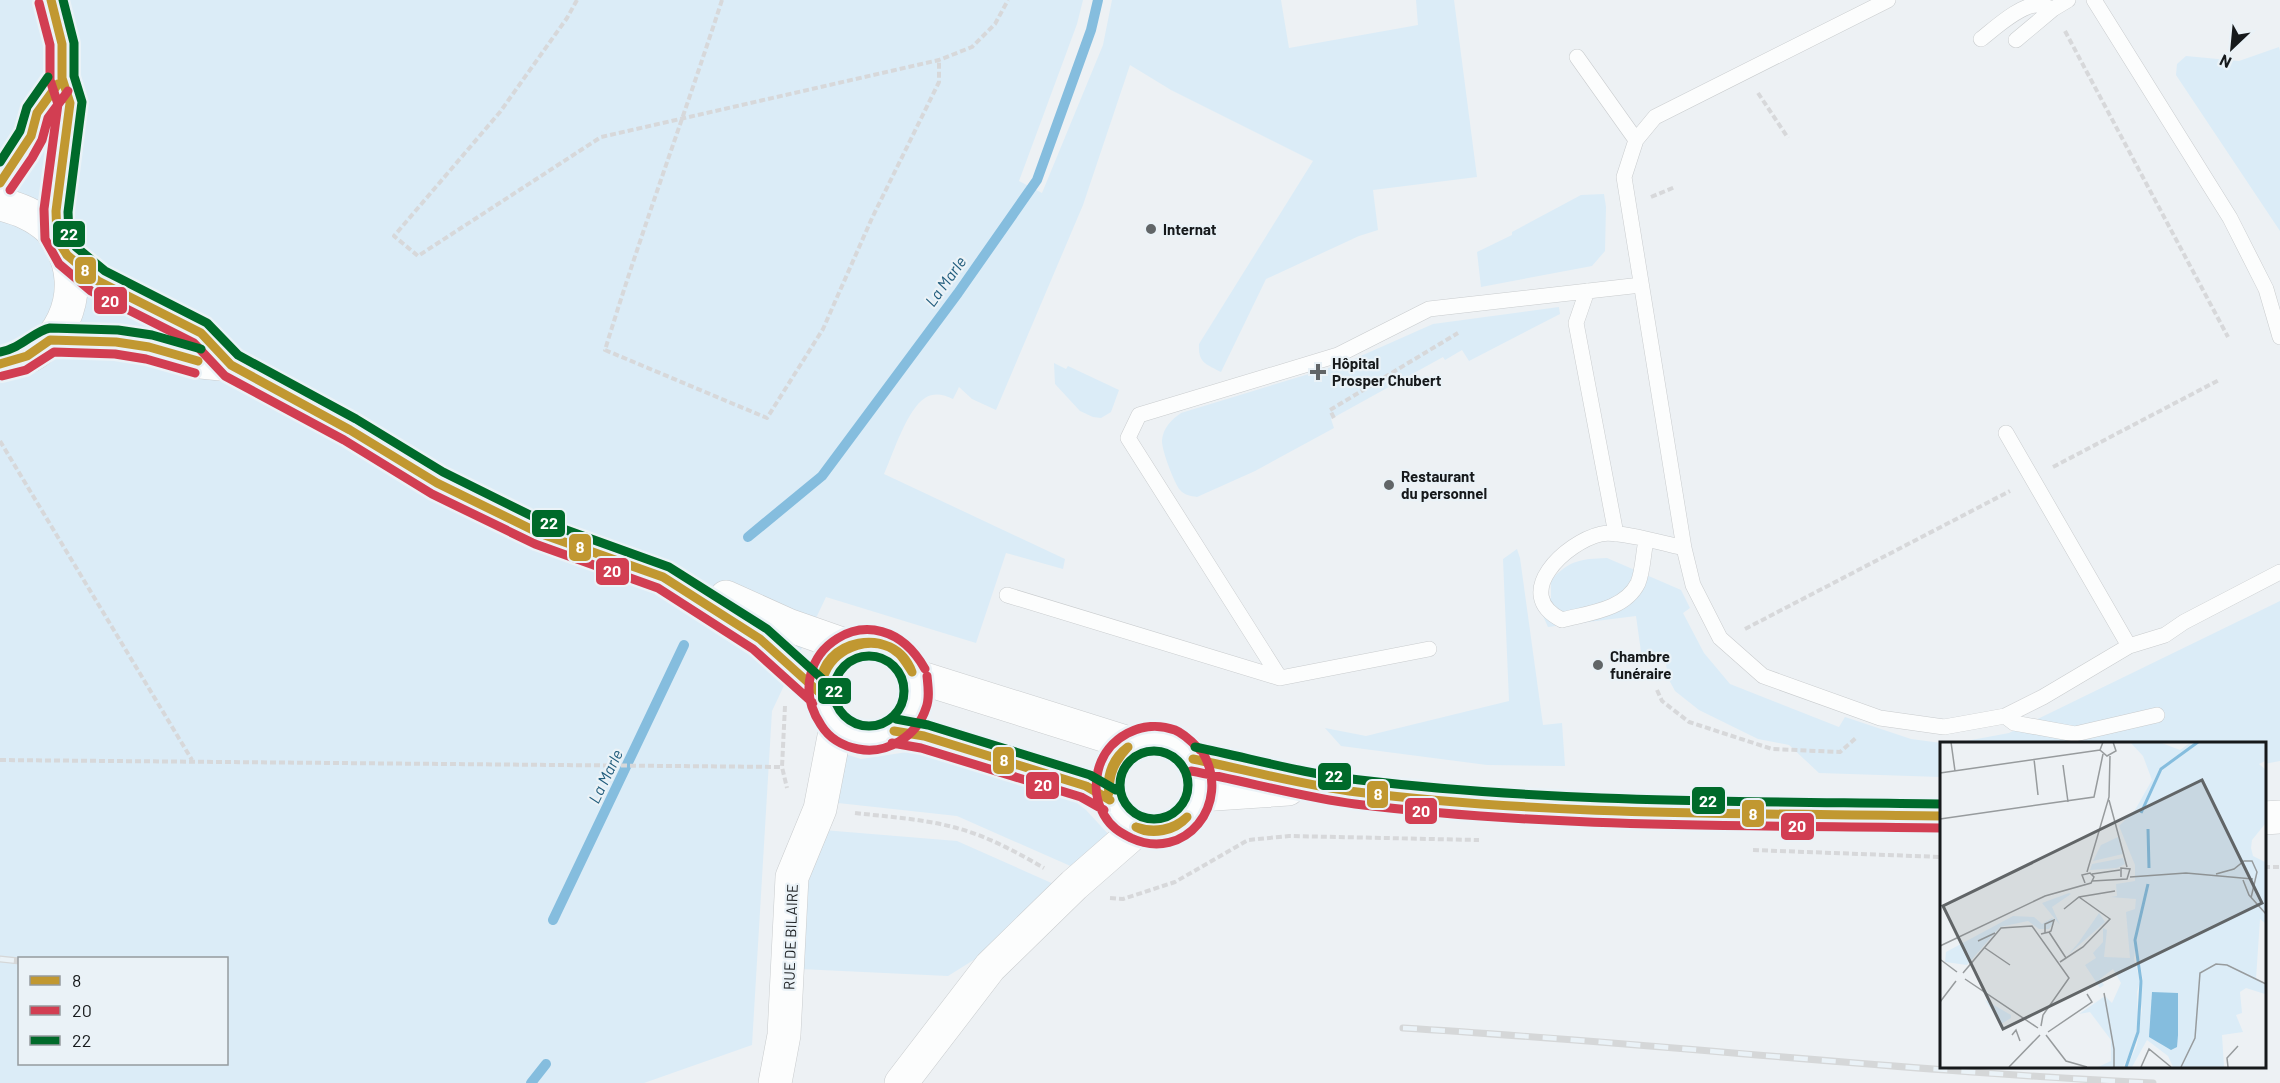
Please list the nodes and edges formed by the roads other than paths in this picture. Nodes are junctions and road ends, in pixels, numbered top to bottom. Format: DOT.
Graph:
graph roads {
  1 [pos="51,0"];
  2 [pos="1888,0"];
  3 [pos="2068,0"];
  4 [pos="2094,0"];
  5 [pos="2053,9"];
  6 [pos="1981,39"];
  7 [pos="2016,40"];
  8 [pos="1577,57"];
  9 [pos="62,78"];
  10 [pos="1636,140"];
  11 [pos="0,183"];
  12 [pos="0,204"];
  13 [pos="62,247"];
  14 [pos="1641,285"];
  15 [pos="1587,291"];
  16 [pos="2280,337"];
  17 [pos="50,340"];
  18 [pos="0,364"];
  19 [pos="231,364"];
  20 [pos="2006,433"];
  21 [pos="1616,534"];
  22 [pos="1646,541"];
  23 [pos="1684,548"];
  24 [pos="2280,572"];
  25 [pos="663,577"];
  26 [pos="1007,595"];
  27 [pos="848,646"];
  28 [pos="2129,646"];
  29 [pos="1429,649"];
  30 [pos="915,676"];
  31 [pos="1280,678"];
  32 [pos="820,694"];
  33 [pos="2157,715"];
  34 [pos="2005,716"];
  35 [pos="836,726"];
  36 [pos="894,731"];
  37 [pos="1132,744"];
  38 [pos="1193,759"];
  39 [pos="1317,787"];
  40 [pos="1200,795"];
  41 [pos="1110,800"];
  42 [pos="1940,816"];
  43 [pos="2280,817"];
  44 [pos="2265,818"];
  45 [pos="1138,829"];
  46 [pos="775,1083"];
  47 [pos="901,1083"];
  1 -- 9 [label="street"];
  2 -- 10 [label="lane"];
  3 -- 5 [label="lane"];
  4 -- 16 [label="lane"];
  5 -- 6 [label="lane"];
  5 -- 7 [label="lane"];
  8 -- 10 [label="lane"];
  9 -- 11 [label="street"];
  9 -- 13 [label="street"];
  10 -- 14 [label="lane"];
  12 -- 13 [label="street"];
  13 -- 17 [label="street"];
  13 -- 19 [label="street"];
  14 -- 15 [label="lane"];
  14 -- 23 [label="lane"];
  15 -- 21 [label="lane"];
  15 -- 31 [label="lane"];
  17 -- 18 [label="street"];
  17 -- 19 [label="street"];
  19 -- 25 [label="street"];
  20 -- 28 [label="lane"];
  21 -- 22 [label="lane"];
  21 -- 22 [label="lane"];
  22 -- 23 [label="lane"];
  23 -- 34 [label="lane"];
  24 -- 28 [label="lane"];
  25 -- 27 [label="street"];
  25 -- 32 [label="street"];
  26 -- 31 [label="lane"];
  27 -- 30 [label="street"];
  27 -- 32 [label="street"];
  28 -- 34 [label="lane"];
  29 -- 31 [label="lane"];
  30 -- 36 [label="street"];
  30 -- 37 [label="street"];
  32 -- 35 [label="street"];
  33 -- 34 [label="lane"];
  35 -- 36 [label="street"];
  35 -- 46 [label="street, RUE DE BILAIRE"];
  36 -- 41 [label="street"];
  37 -- 38 [label="street"];
  37 -- 41 [label="street"];
  38 -- 39 [label="street"];
  38 -- 40 [label="street"];
  39 -- 40 [label="street"];
  39 -- 42 [label="street"];
  40 -- 45 [label="street"];
  41 -- 45 [label="street"];
  43 -- 44 [label="street"];
  45 -- 47 [label="street"];
}
